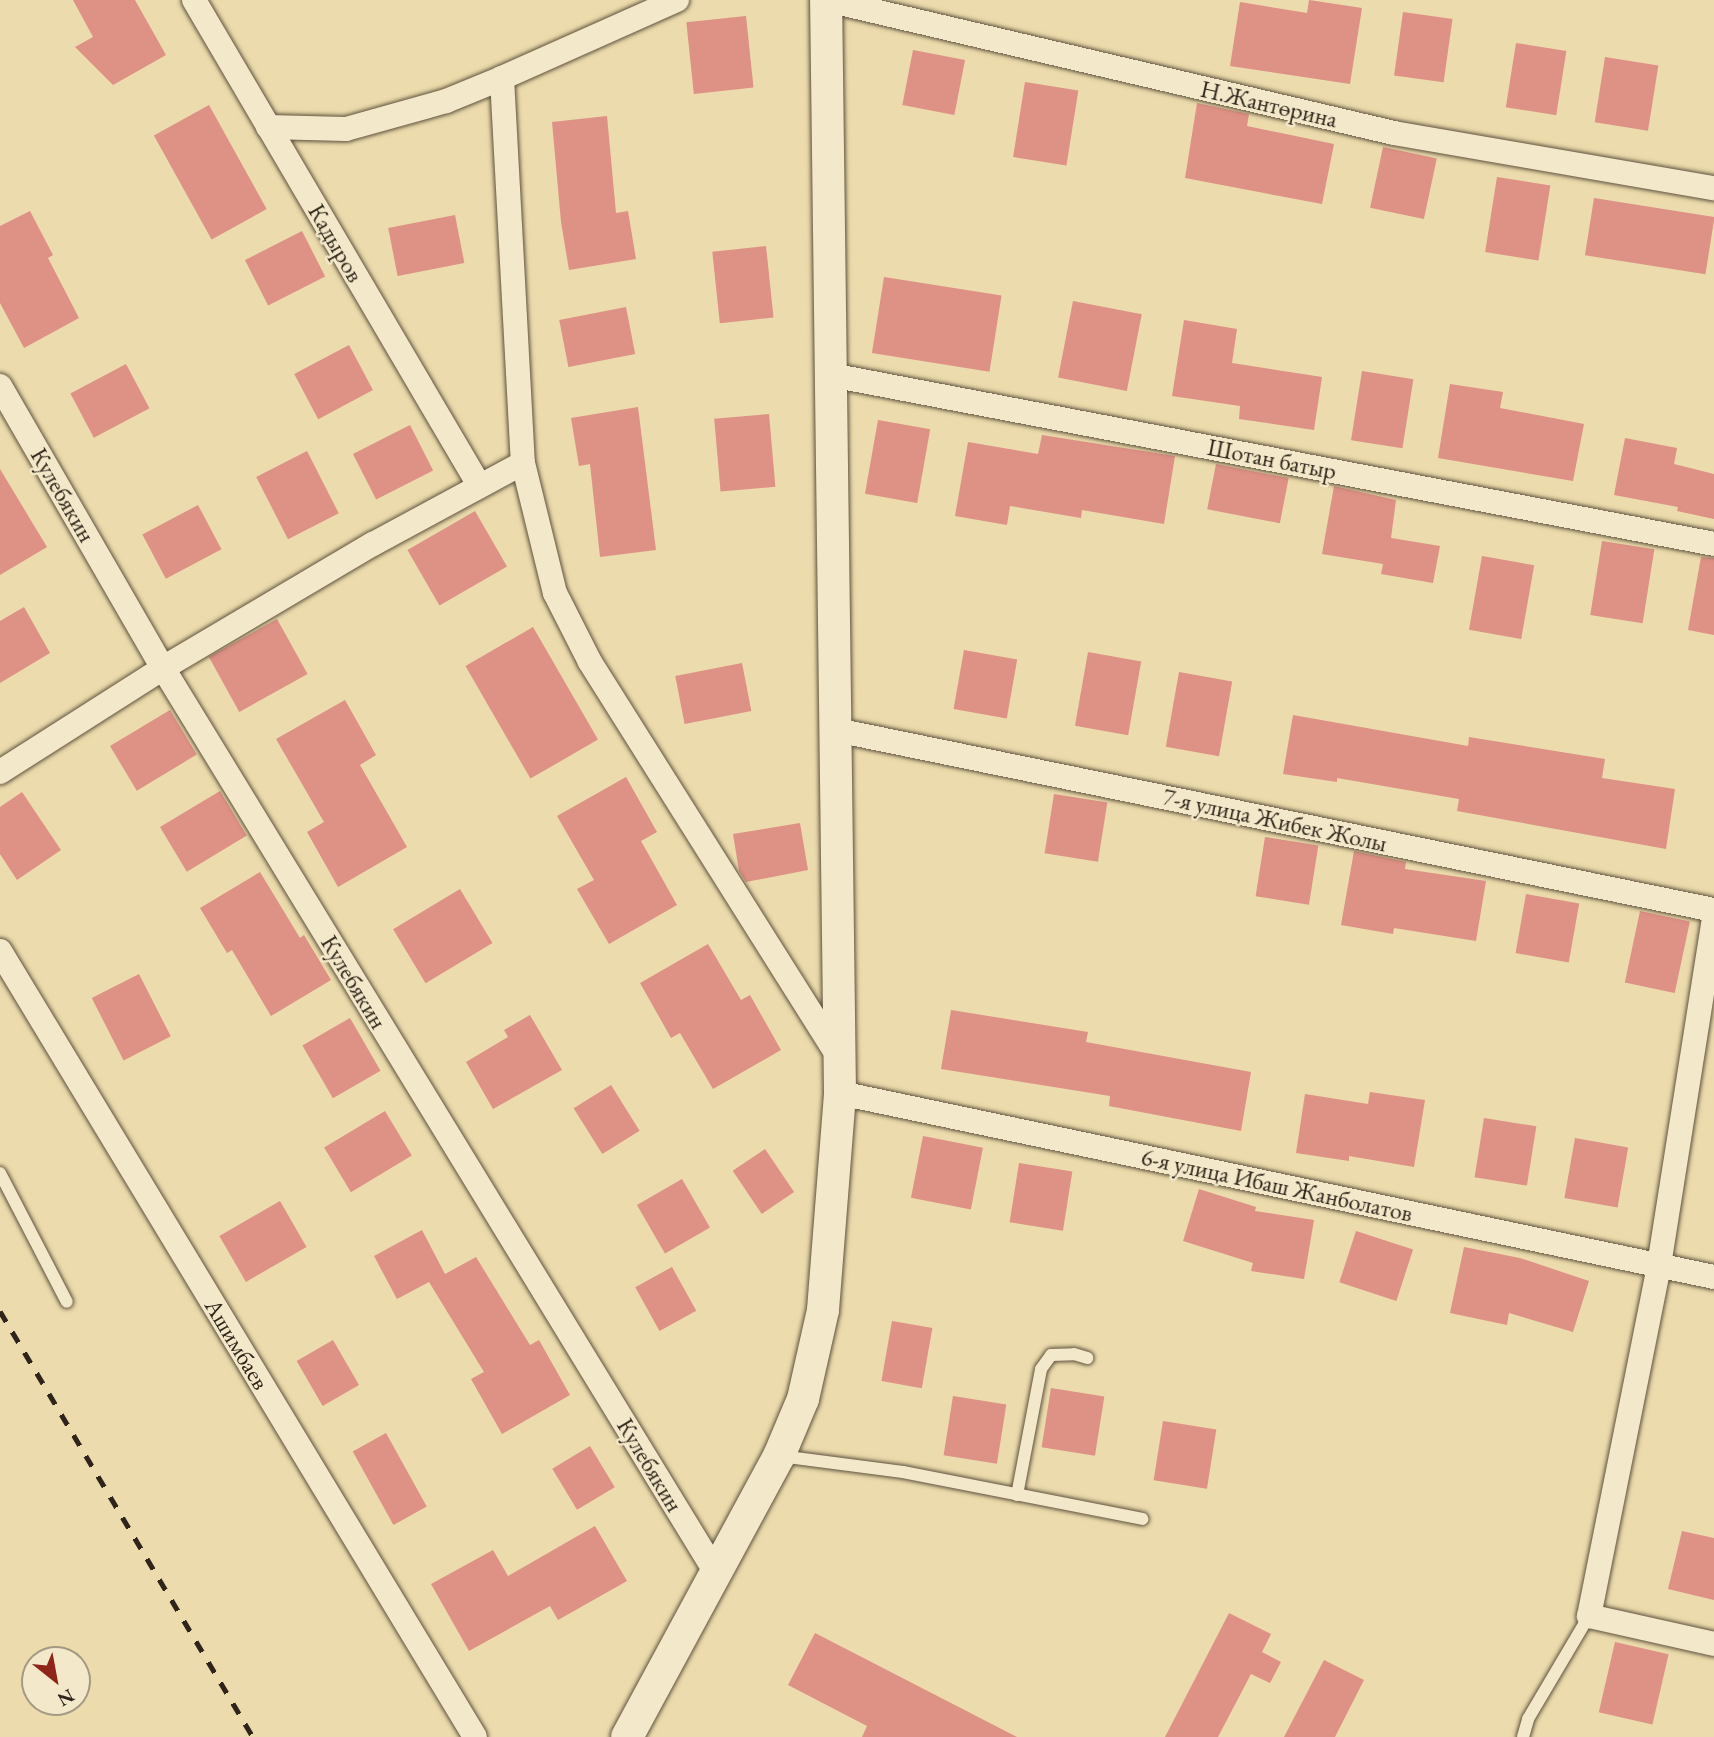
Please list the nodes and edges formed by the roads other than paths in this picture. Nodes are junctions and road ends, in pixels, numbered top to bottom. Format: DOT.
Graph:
graph roads {
  1 [pos="194,0"];
  2 [pos="677,0"];
  3 [pos="827,0"];
  4 [pos="502,78"];
  5 [pos="268,127"];
  6 [pos="1714,188"];
  7 [pos="831,375"];
  8 [pos="0,386"];
  9 [pos="523,463"];
  10 [pos="479,485"];
  11 [pos="1714,544"];
  12 [pos="163,668"];
  13 [pos="835,730"];
  14 [pos="0,772"];
  15 [pos="1714,910"];
  16 [pos="1714,918"];
  17 [pos="0,951"];
  18 [pos="839,1059"];
  19 [pos="840,1093"];
  20 [pos="0,1173"];
  21 [pos="1659,1266"];
  22 [pos="1714,1277"];
  23 [pos="67,1302"];
  24 [pos="1087,1359"];
  25 [pos="779,1456"];
  26 [pos="1017,1495"];
  27 [pos="1142,1519"];
  28 [pos="716,1573"];
  29 [pos="1589,1616"];
  30 [pos="1714,1644"];
  31 [pos="475,1737"];
  32 [pos="626,1737"];
  33 [pos="1523,1737"];
  1 -- 5 [label="street, Кадыров"];
  2 -- 4 [label="street"];
  3 -- 6 [label="street, Н.Жантөрина"];
  3 -- 7 [label="street"];
  4 -- 5 [label="street"];
  4 -- 9 [label="street"];
  5 -- 10 [label="street, Кадыров"];
  7 -- 11 [label="street, Шотан батыр"];
  7 -- 13 [label="street"];
  8 -- 12 [label="street, Кулебякин"];
  9 -- 10 [label="street"];
  9 -- 18 [label="street"];
  10 -- 12 [label="street"];
  12 -- 14 [label="street"];
  12 -- 28 [label="street, Кулебякин"];
  13 -- 15 [label="street, 7-я улица Жибек Жолы"];
  13 -- 18 [label="street"];
  16 -- 21 [label="street"];
  17 -- 31 [label="street, Ашимбаев"];
  18 -- 19 [label="street"];
  19 -- 21 [label="street, 6-я улица Ибаш Жанболатов"];
  19 -- 25 [label="street"];
  20 -- 23 [label="lane"];
  21 -- 22 [label="street, 6-я улица Ибаш Жанболатов"];
  21 -- 29 [label="street"];
  24 -- 26 [label="lane"];
  25 -- 26 [label="lane"];
  25 -- 28 [label="street"];
  26 -- 27 [label="lane"];
  28 -- 32 [label="street"];
  29 -- 30 [label="street"];
  29 -- 33 [label="lane"];
}
